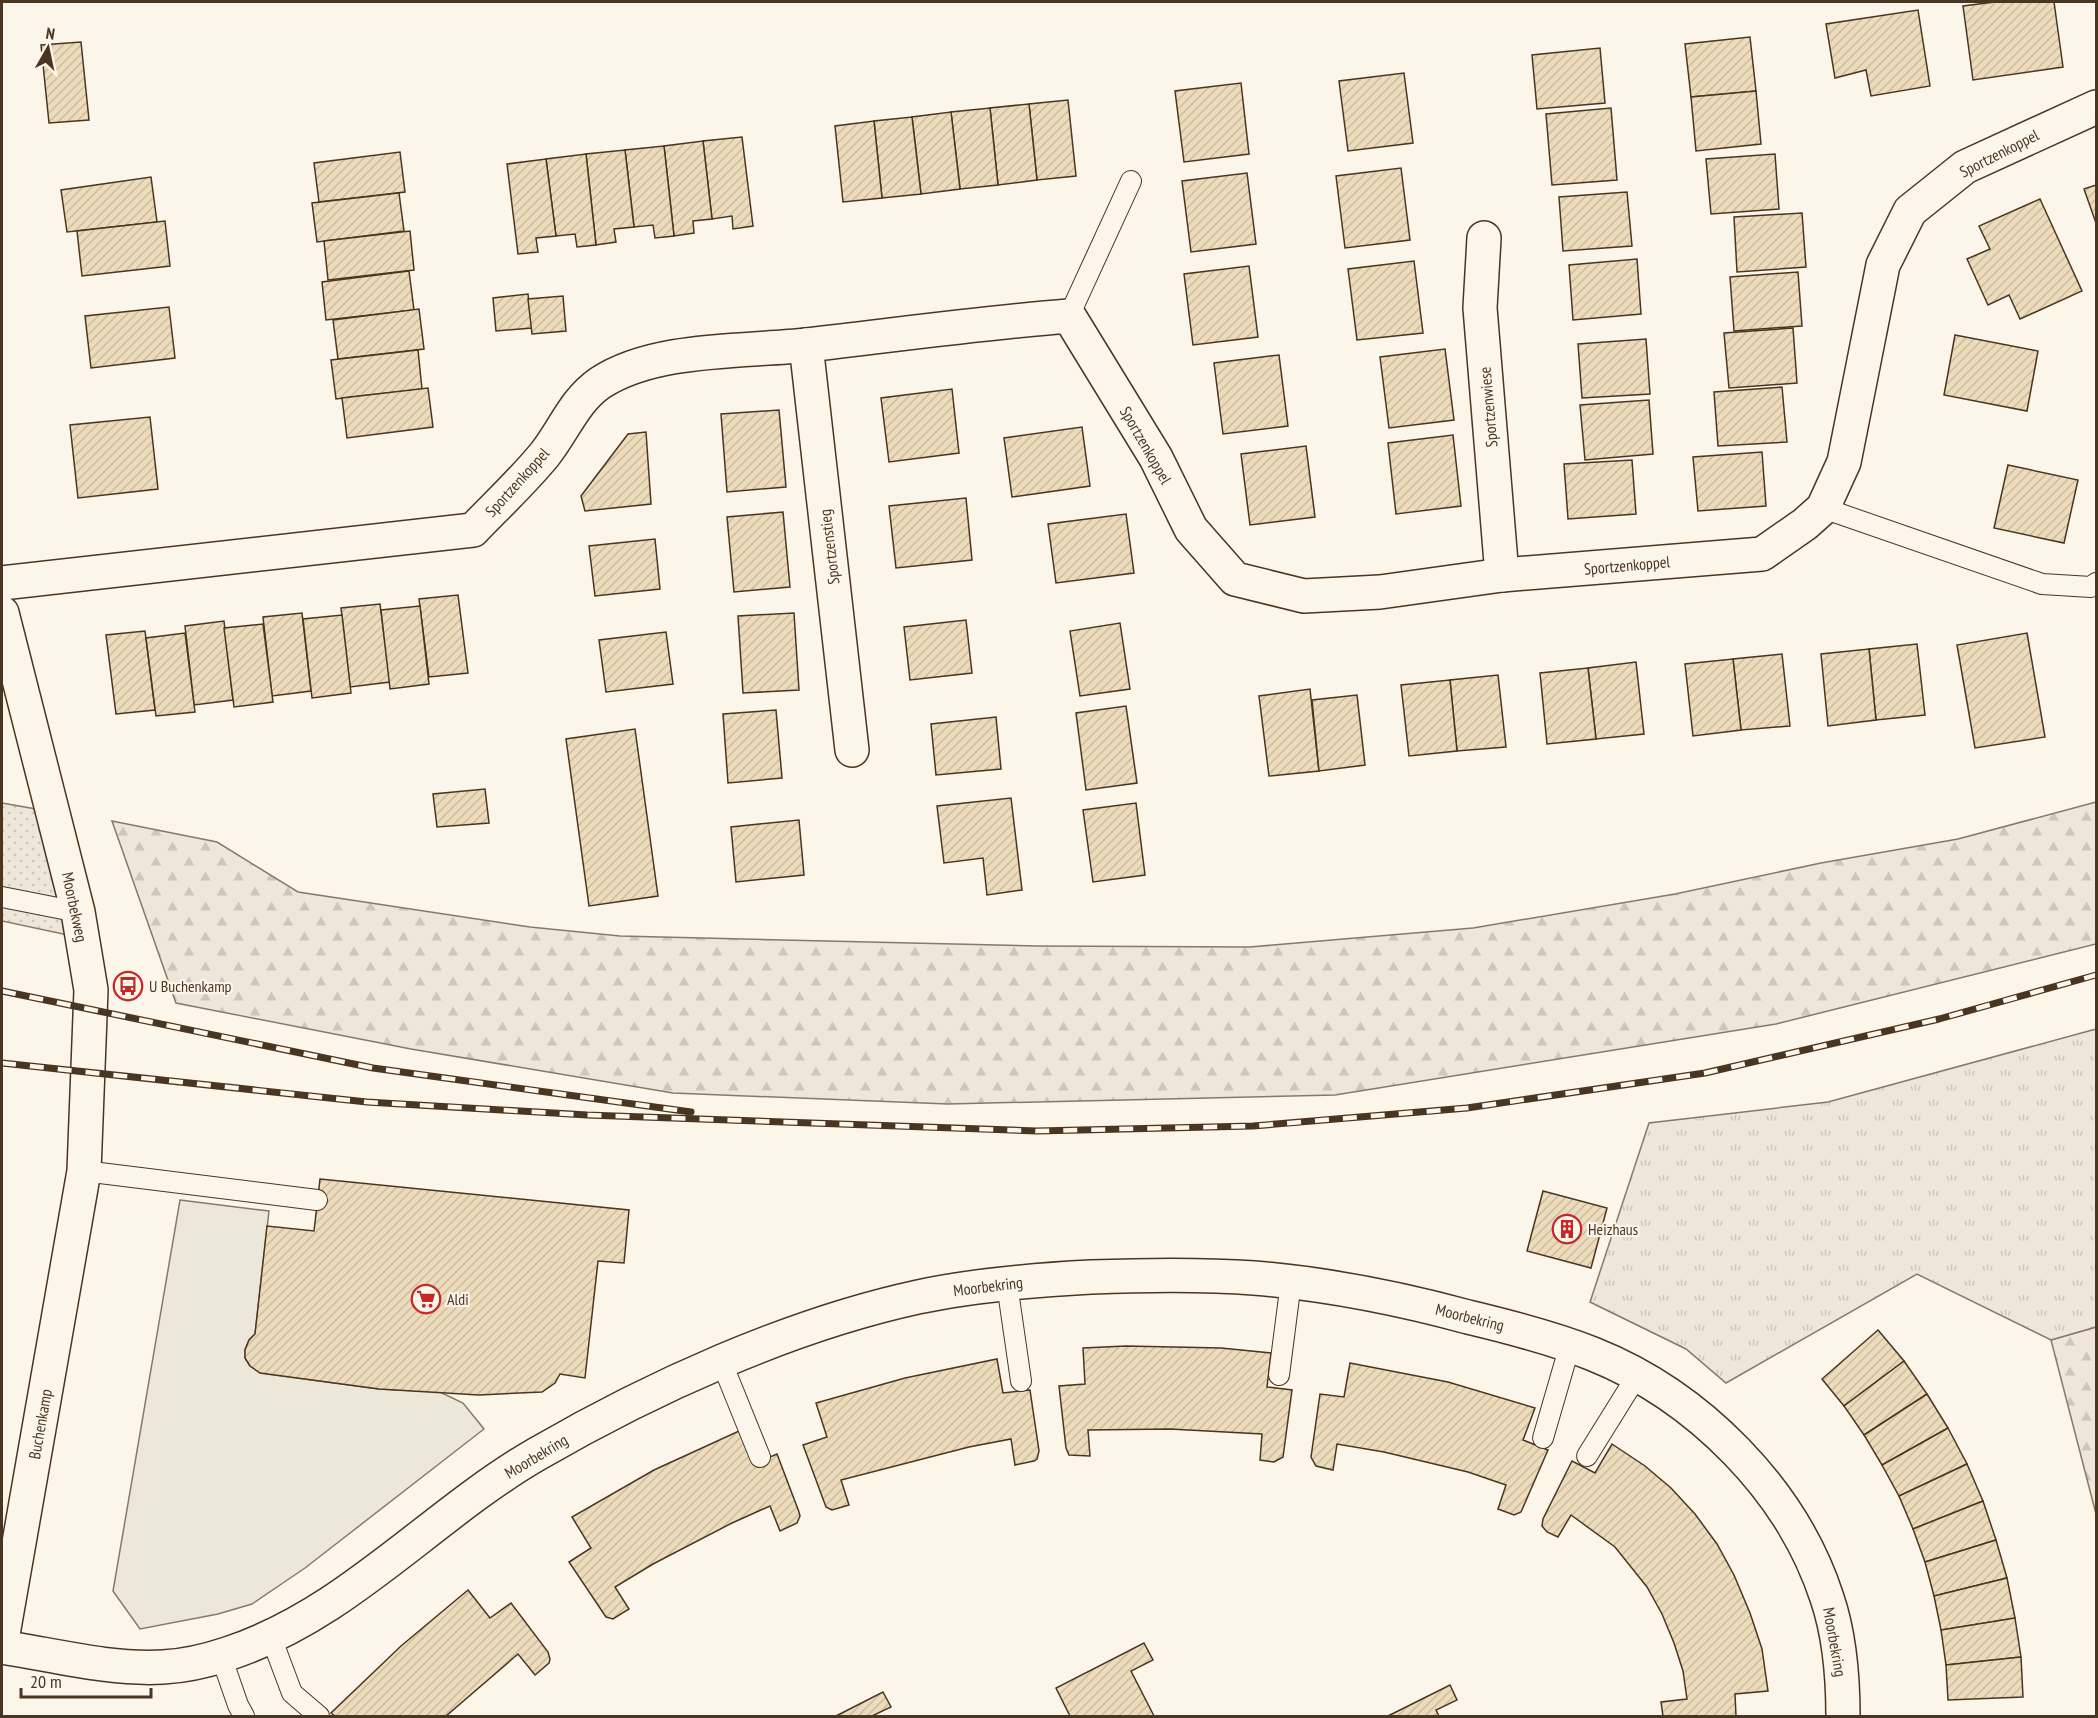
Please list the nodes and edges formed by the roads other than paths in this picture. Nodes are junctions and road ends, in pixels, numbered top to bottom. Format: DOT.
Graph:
graph roads {
  1 [pos="2097,107"];
  2 [pos="1131,181"];
  3 [pos="1484,238"];
  4 [pos="1069,316"];
  5 [pos="806,345"];
  6 [pos="1823,508"];
  7 [pos="1502,575"];
  8 [pos="2,583"];
  9 [pos="2097,583"];
  10 [pos="2,613"];
  11 [pos="852,750"];
  12 [pos="2,897"];
  13 [pos="78,912"];
  14 [pos="84,1171"];
  15 [pos="317,1200"];
  16 [pos="78,1207"];
  17 [pos="1291,1282"];
  18 [pos="1007,1284"];
  19 [pos="1570,1345"];
  20 [pos="722,1363"];
  21 [pos="1638,1374"];
  22 [pos="1279,1375"];
  23 [pos="1021,1382"];
  24 [pos="1543,1438"];
  25 [pos="1587,1456"];
  26 [pos="760,1457"];
  27 [pos="271,1637"];
  28 [pos="2,1640"];
  29 [pos="2,1647"];
  30 [pos="221,1656"];
  31 [pos="244,1716"];
  32 [pos="319,1716"];
  33 [pos="1843,1716"];
  1 -- 6 [label="street, Sportzenkoppel"];
  2 -- 4 [label="lane"];
  3 -- 7 [label="street, Sportzenwiese"];
  4 -- 5 [label="street, Sportzenkoppel"];
  4 -- 7 [label="street, Sportzenkoppel"];
  5 -- 8 [label="street, Sportzenkoppel"];
  5 -- 11 [label="street, Sportzenstieg"];
  6 -- 7 [label="street, Sportzenkoppel"];
  6 -- 9 [label="lane"];
  10 -- 13 [label="street, Moorbekweg"];
  12 -- 13 [label="lane"];
  13 -- 14 [label="street, Moorbekweg"];
  14 -- 15 [label="lane"];
  14 -- 16 [label="street, Moorbekweg"];
  16 -- 28 [label="street, Buchenkamp"];
  17 -- 18 [label="street, Moorbekring"];
  17 -- 19 [label="street, Moorbekring"];
  17 -- 22 [label="lane"];
  18 -- 20 [label="street, Moorbekring"];
  18 -- 23 [label="lane"];
  19 -- 21 [label="street, Moorbekring"];
  19 -- 24 [label="lane"];
  20 -- 26 [label="lane"];
  20 -- 27 [label="street, Moorbekring"];
  21 -- 25 [label="lane"];
  21 -- 33 [label="street, Moorbekring"];
  27 -- 30 [label="street, Moorbekring"];
  27 -- 32 [label="lane"];
  29 -- 30 [label="street, Moorbekring"];
  30 -- 31 [label="lane"];
}
